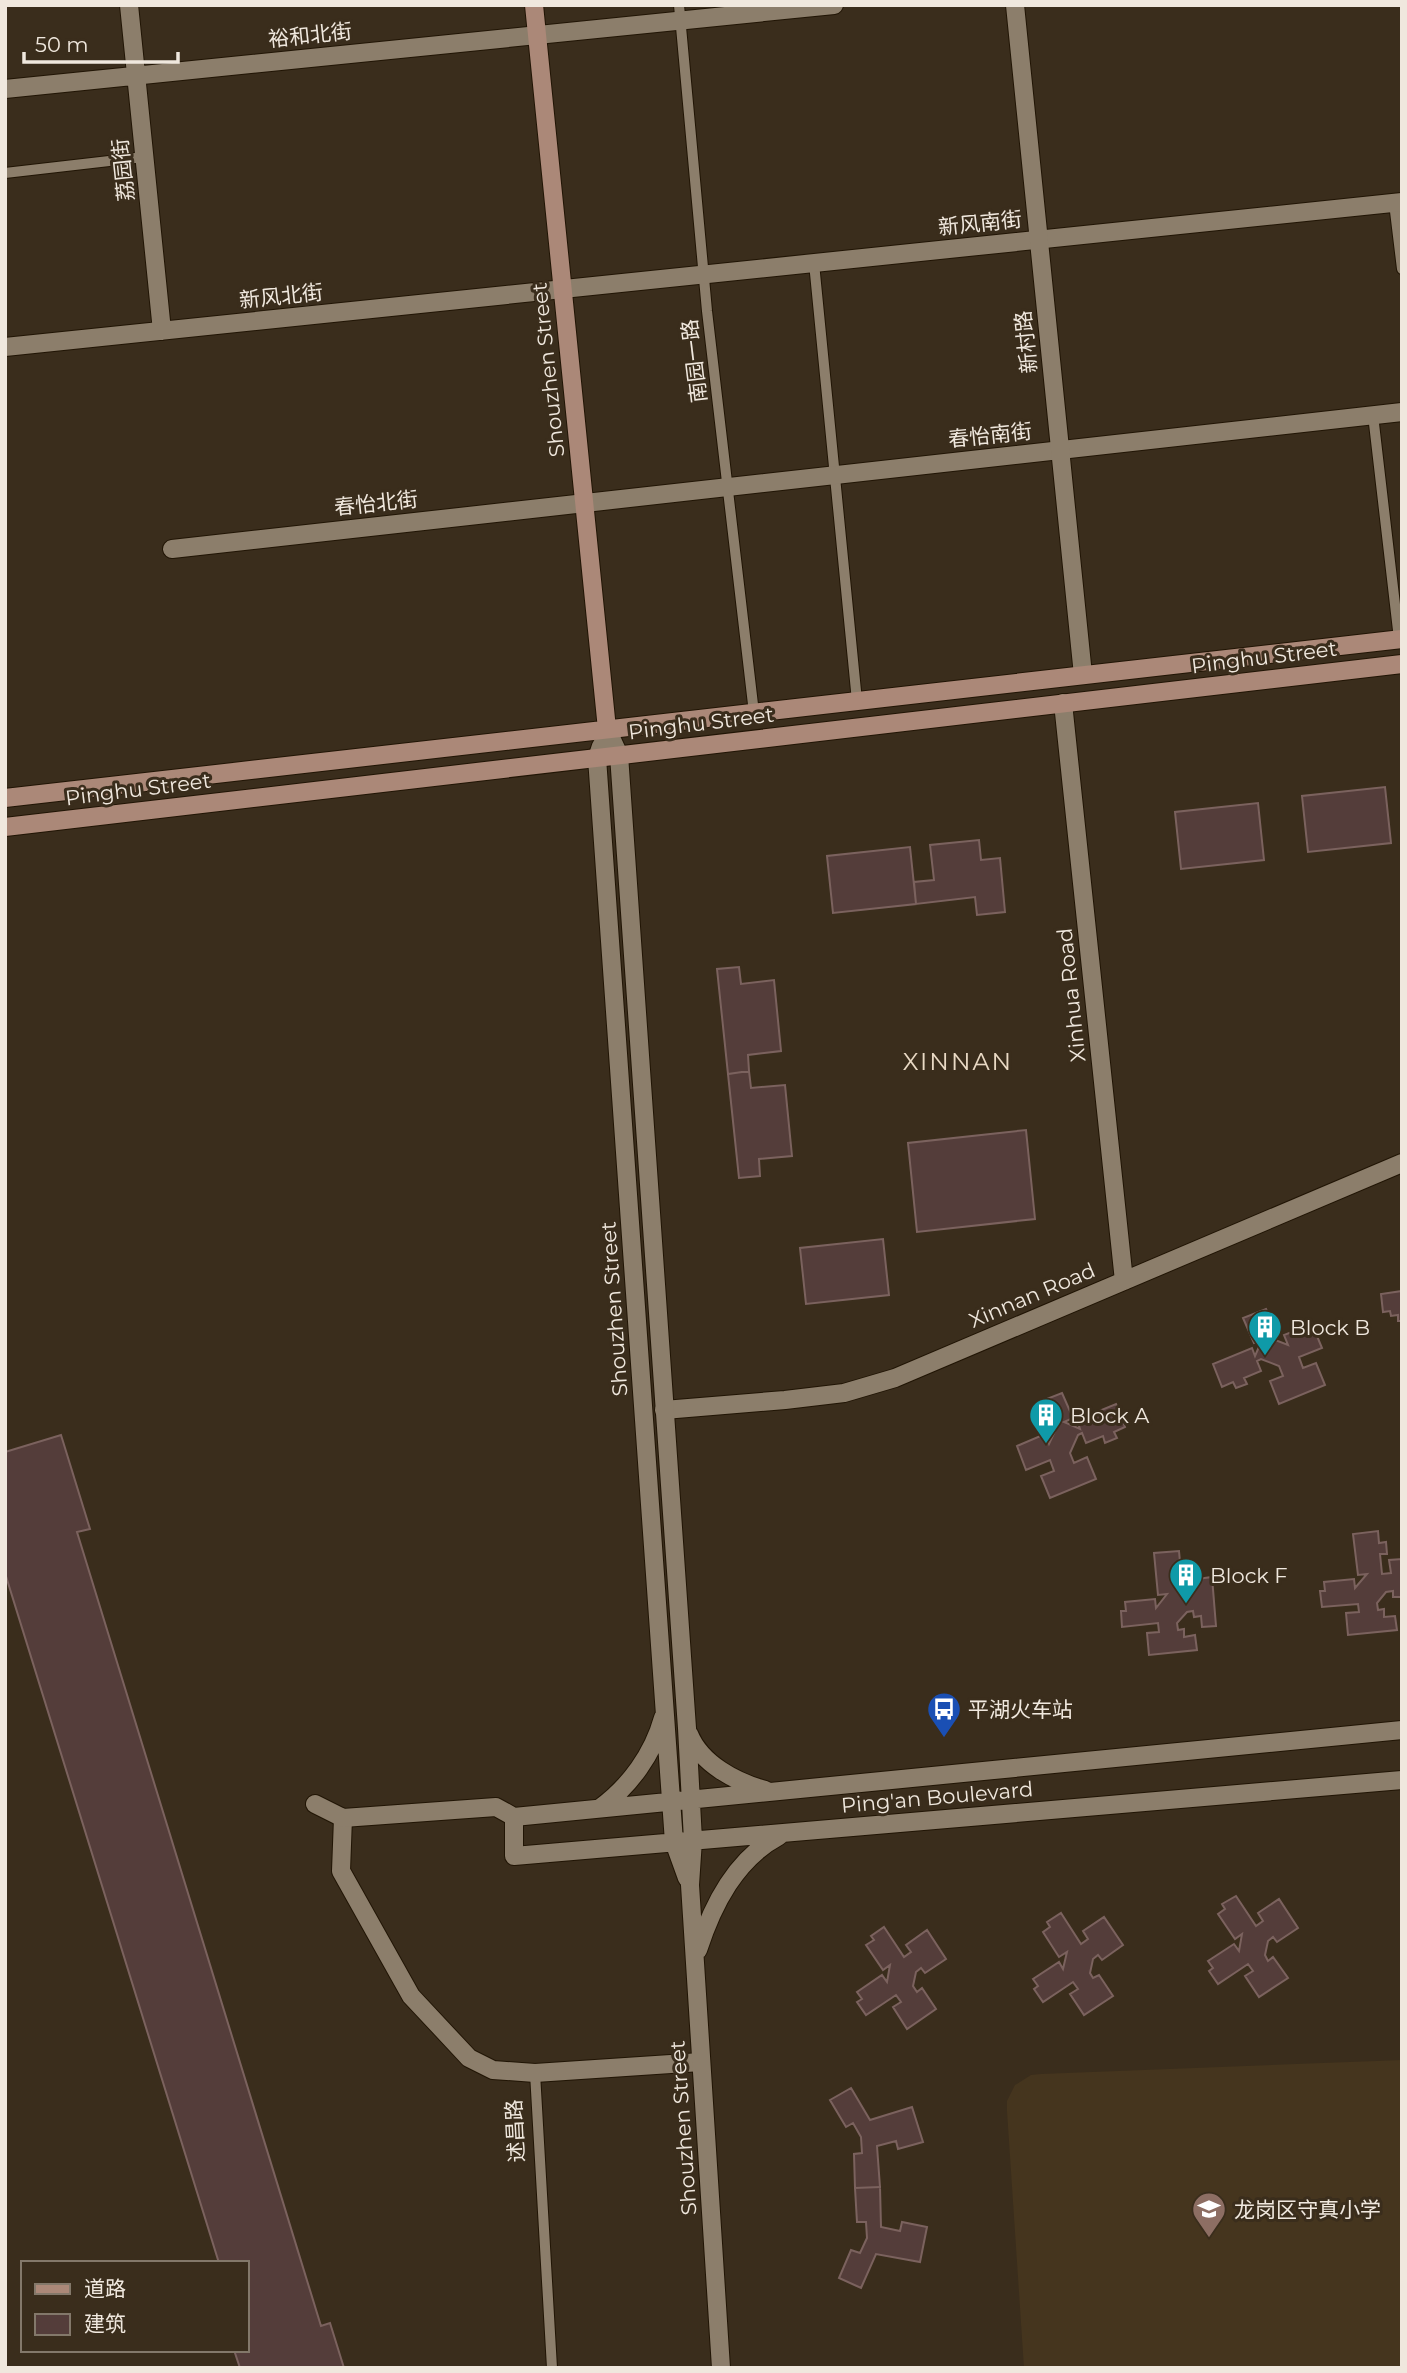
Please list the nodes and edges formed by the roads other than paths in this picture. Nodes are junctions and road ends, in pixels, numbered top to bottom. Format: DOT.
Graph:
graph roads {
  1 [pos="129,5"];
  2 [pos="534,5"];
  3 [pos="834,5"];
  4 [pos="1014,5"];
  5 [pos="680,13"];
  6 [pos="537,36"];
  7 [pos="136,76"];
  8 [pos="5,89"];
  9 [pos="144,157"];
  10 [pos="5,173"];
  11 [pos="1398,203"];
  12 [pos="1038,240"];
  13 [pos="814,263"];
  14 [pos="1402,270"];
  15 [pos="704,275"];
  16 [pos="562,289"];
  17 [pos="162,331"];
  18 [pos="5,347"];
  19 [pos="1402,412"];
  20 [pos="1373,415"];
  21 [pos="1059,450"];
  22 [pos="835,475"];
  23 [pos="728,487"];
  24 [pos="584,503"];
  25 [pos="172,549"];
  26 [pos="1400,639"];
  27 [pos="1402,664"];
  28 [pos="1083,675"];
  29 [pos="857,701"];
  30 [pos="1063,703"];
  31 [pos="754,712"];
  32 [pos="607,729"];
  33 [pos="619,755"];
  34 [pos="597,758"];
  35 [pos="5,798"];
  36 [pos="5,827"];
  37 [pos="1402,1163"];
  38 [pos="1124,1281"];
  39 [pos="664,1410"];
  40 [pos="666,1712"];
  41 [pos="687,1728"];
  42 [pos="1402,1730"];
  43 [pos="1402,1780"];
  44 [pos="772,1792"];
  45 [pos="691,1800"];
  46 [pos="671,1801"];
  47 [pos="315,1804"];
  48 [pos="600,1808"];
  49 [pos="514,1817"];
  50 [pos="343,1818"];
  51 [pos="786,1833"];
  52 [pos="693,1840"];
  53 [pos="674,1842"];
  54 [pos="690,1885"];
  55 [pos="694,1959"];
  56 [pos="701,2062"];
  57 [pos="535,2073"];
  58 [pos="552,2368"];
  59 [pos="721,2368"];
  1 -- 7 [label="street, 荔园街"];
  2 -- 6 [label="main road, Shouzhen Street"];
  3 -- 5 [label="street, 裕和北街"];
  4 -- 12 [label="street, 新村路"];
  5 -- 6 [label="street, 裕和北街"];
  5 -- 15 [label="lane, 南园一路"];
  6 -- 7 [label="street, 裕和北街"];
  6 -- 16 [label="main road, Shouzhen Street"];
  7 -- 8 [label="street, 裕和北街"];
  7 -- 9 [label="street, 荔园街"];
  9 -- 10 [label="lane"];
  9 -- 17 [label="street, 荔园街"];
  11 -- 12 [label="street, 新风南街"];
  11 -- 14 [label="lane"];
  12 -- 13 [label="street, 新风南街"];
  12 -- 21 [label="street, 新村路"];
  13 -- 15 [label="street, 新风南街"];
  13 -- 22 [label="lane"];
  15 -- 16 [label="street, 新风南街"];
  15 -- 23 [label="lane, 南园一路"];
  16 -- 17 [label="street, 新风北街"];
  16 -- 24 [label="main road, Shouzhen Street"];
  17 -- 18 [label="street, 新风北街"];
  19 -- 20 [label="street, 春怡南街"];
  20 -- 21 [label="street, 春怡南街"];
  20 -- 26 [label="lane"];
  21 -- 22 [label="street, 春怡南街"];
  21 -- 28 [label="street, 新村路"];
  22 -- 23 [label="street, 春怡南街"];
  22 -- 29 [label="lane"];
  23 -- 24 [label="street, 春怡南街"];
  23 -- 31 [label="lane, 南园一路"];
  24 -- 25 [label="street, 春怡北街"];
  24 -- 32 [label="main road, Shouzhen Street"];
  26 -- 28 [label="main road, Pinghu Street"];
  27 -- 30 [label="main road, Pinghu Street"];
  28 -- 29 [label="main road, Pinghu Street"];
  29 -- 31 [label="main road, Pinghu Street"];
  30 -- 33 [label="main road, Pinghu Street"];
  30 -- 38 [label="street, Xinhua Road"];
  31 -- 32 [label="main road, Pinghu Street"];
  32 -- 33 [label="street, Shouzhen Street"];
  32 -- 34 [label="street, Shouzhen Street"];
  32 -- 35 [label="main road, Pinghu Street"];
  33 -- 34 [label="main road, Pinghu Street"];
  33 -- 39 [label="street, Shouzhen Street"];
  34 -- 36 [label="main road, Pinghu Street"];
  34 -- 40 [label="street, Shouzhen Street"];
  37 -- 38 [label="street, Xinnan Road"];
  38 -- 39 [label="street, Xinnan Road"];
  39 -- 41 [label="street, Shouzhen Street"];
  40 -- 46 [label="street, Shouzhen Street"];
  40 -- 48 [label="street"];
  41 -- 44 [label="street"];
  41 -- 45 [label="street, Shouzhen Street"];
  42 -- 44 [label="street, Ping'an Boulevard"];
  43 -- 51 [label="street, Ping'an Boulevard"];
  44 -- 45 [label="street, Ping'an Boulevard"];
  45 -- 46 [label="street, Ping'an Boulevard"];
  45 -- 52 [label="street, Shouzhen Street"];
  46 -- 48 [label="street, Ping'an Boulevard"];
  46 -- 53 [label="street, Shouzhen Street"];
  47 -- 50 [label="street"];
  48 -- 49 [label="street, Ping'an Boulevard"];
  49 -- 50 [label="street, Ping'an Boulevard"];
  49 -- 53 [label="street, Ping'an Boulevard"];
  50 -- 57 [label="street, 述昌路"];
  51 -- 52 [label="street, Ping'an Boulevard"];
  51 -- 55 [label="street"];
  52 -- 53 [label="street, Ping'an Boulevard"];
  52 -- 54 [label="street, Shouzhen Street"];
  53 -- 54 [label="street, Shouzhen Street"];
  54 -- 55 [label="street, Shouzhen Street"];
  55 -- 56 [label="street, Shouzhen Street"];
  56 -- 57 [label="street"];
  56 -- 59 [label="street, Shouzhen Street"];
  57 -- 58 [label="lane, 述昌路"];
}
